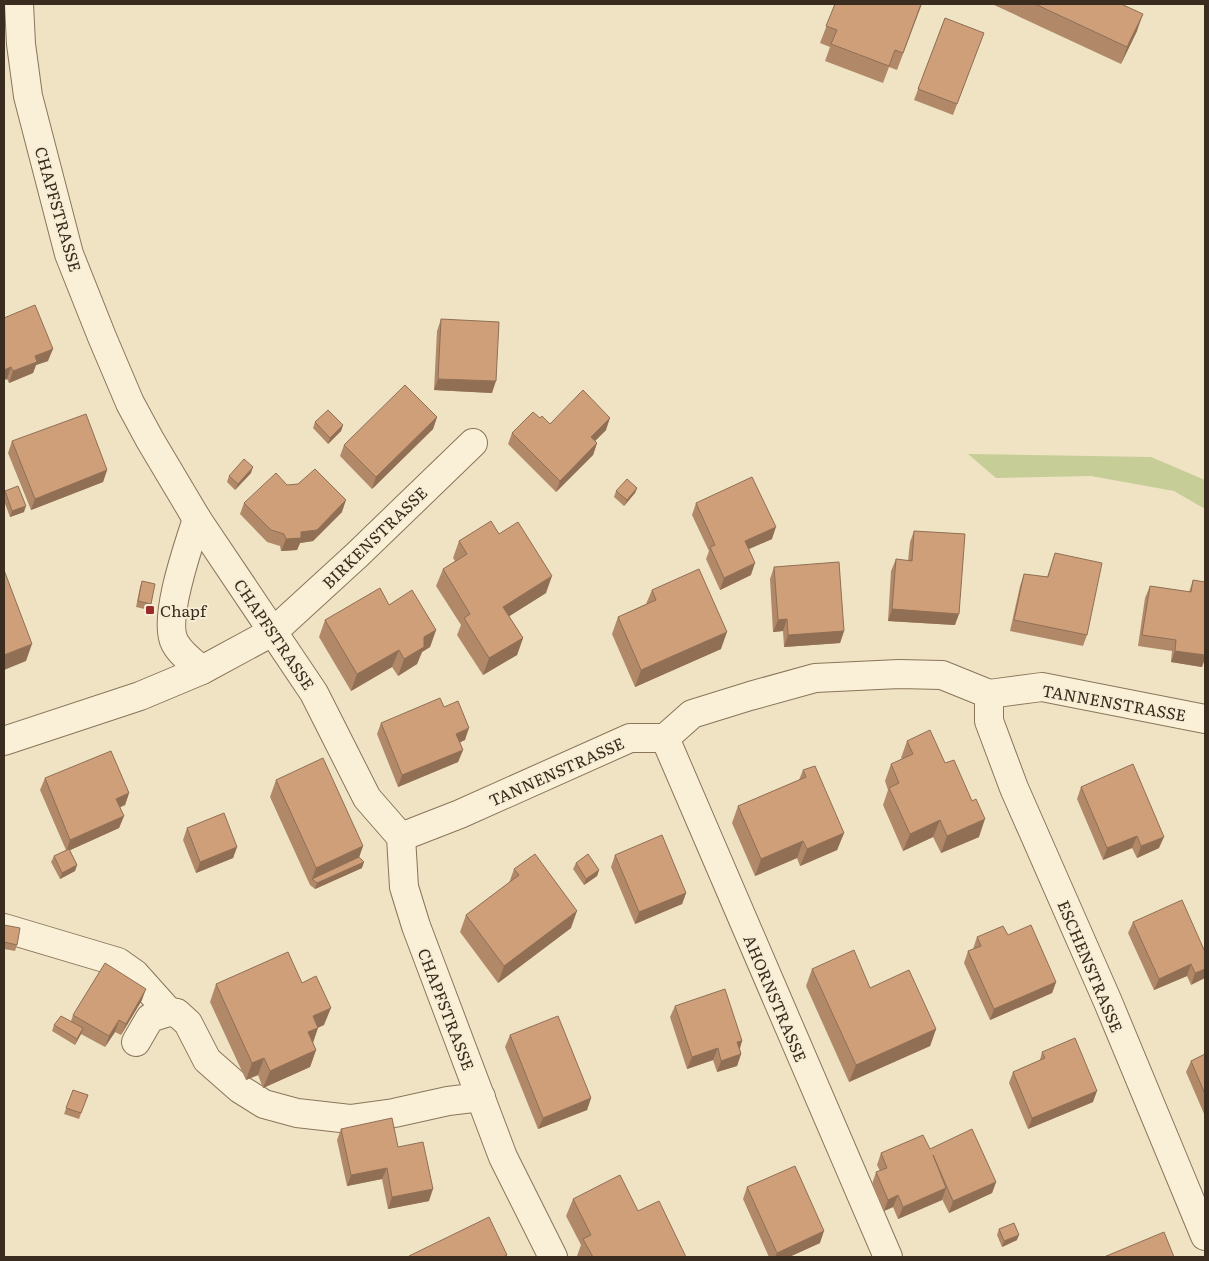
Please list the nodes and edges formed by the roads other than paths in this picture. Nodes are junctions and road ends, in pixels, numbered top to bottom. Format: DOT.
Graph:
graph roads {
  1 [pos="19,4"];
  2 [pos="473,443"];
  3 [pos="197,519"];
  4 [pos="274,631"];
  5 [pos="202,670"];
  6 [pos="989,694"];
  7 [pos="1205,719"];
  8 [pos="665,738"];
  9 [pos="4,741"];
  10 [pos="401,837"];
  11 [pos="4,928"];
  12 [pos="169,1012"];
  13 [pos="136,1042"];
  14 [pos="481,1097"];
  15 [pos="1205,1236"];
  16 [pos="553,1257"];
  17 [pos="888,1257"];
  1 -- 3 [label="street, CHAPFSTRASSE"];
  2 -- 4 [label="street, BIRKENSTRASSE"];
  3 -- 4 [label="street, CHAPFSTRASSE"];
  3 -- 5 [label="street"];
  4 -- 5 [label="street, BIRKENSTRASSE"];
  4 -- 10 [label="street, CHAPFSTRASSE"];
  5 -- 9 [label="street, BIRKENSTRASSE"];
  6 -- 7 [label="street, TANNENSTRASSE"];
  6 -- 8 [label="street, TANNENSTRASSE"];
  6 -- 15 [label="street, ESCHENSTRASSE"];
  8 -- 10 [label="street, TANNENSTRASSE"];
  8 -- 17 [label="street, AHORNSTRASSE"];
  10 -- 14 [label="street, CHAPFSTRASSE"];
  11 -- 12 [label="street"];
  12 -- 13 [label="street"];
  12 -- 14 [label="street"];
  14 -- 16 [label="street, CHAPFSTRASSE"];
}
